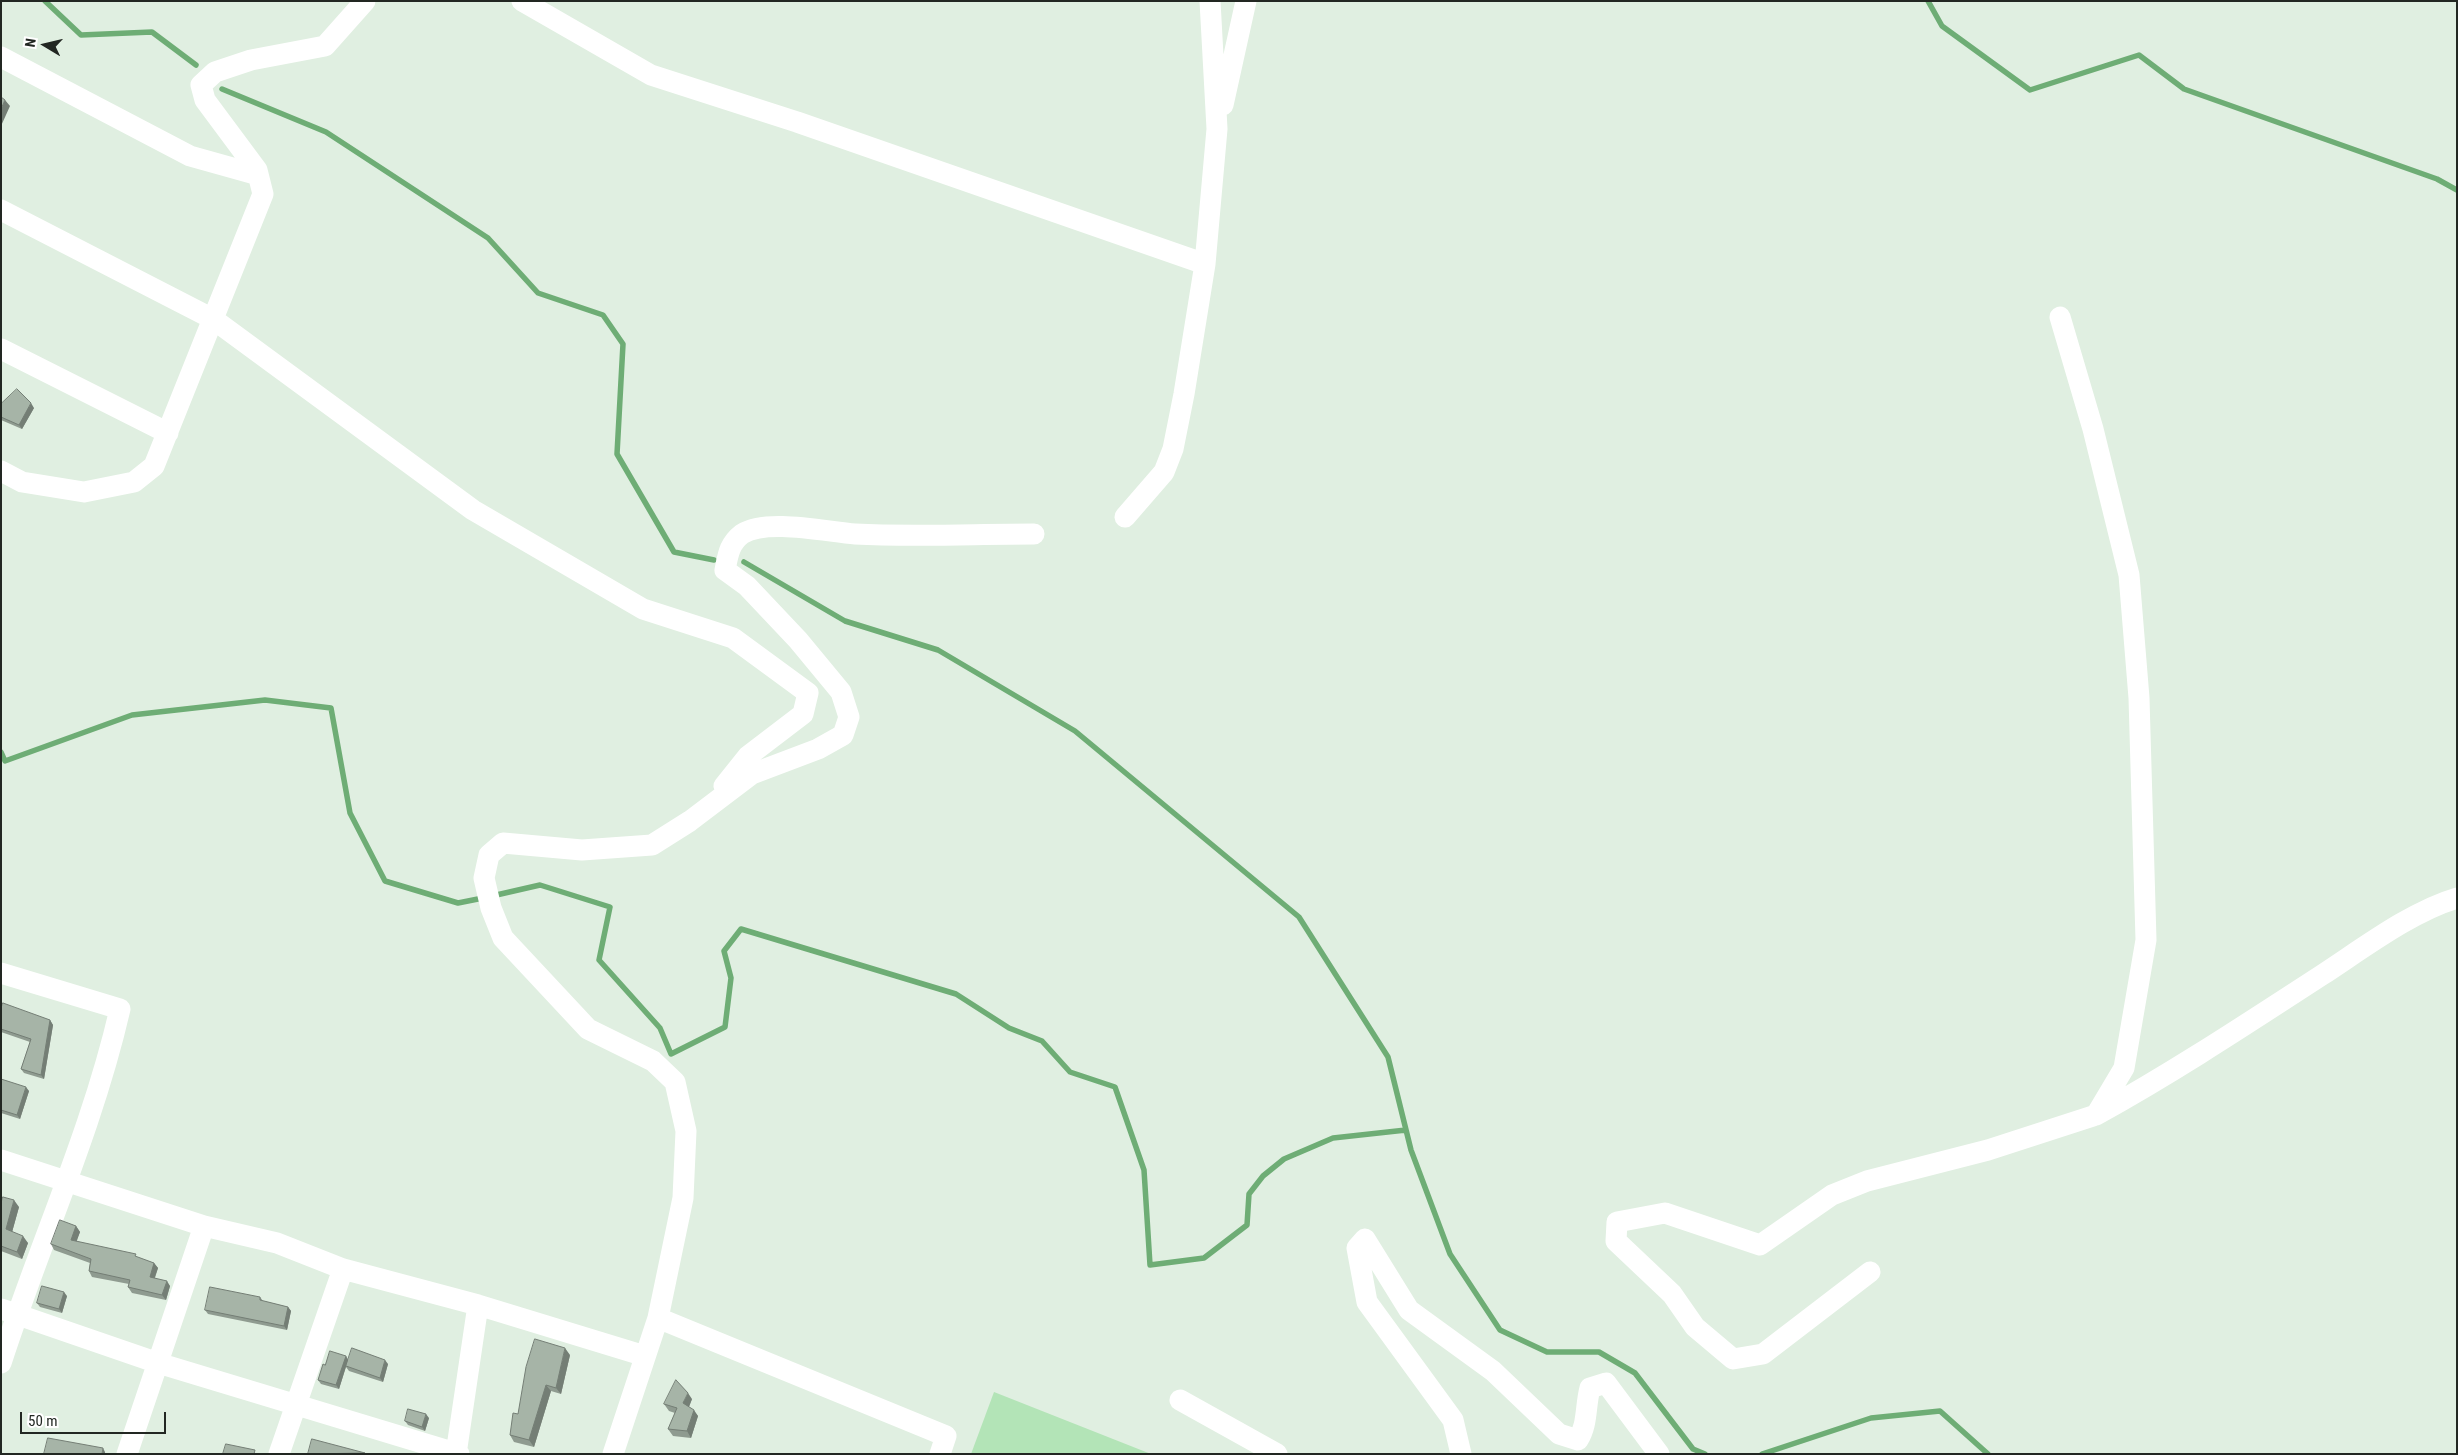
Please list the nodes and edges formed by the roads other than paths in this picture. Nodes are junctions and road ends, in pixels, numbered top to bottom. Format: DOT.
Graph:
graph roads {
  1 [pos="365,1"];
  2 [pos="522,1"];
  3 [pos="1210,1"];
  4 [pos="1246,1"];
  5 [pos="1,57"];
  6 [pos="1218,129"];
  7 [pos="258,175"];
  8 [pos="1,210"];
  9 [pos="1205,264"];
  10 [pos="2060,317"];
  11 [pos="213,319"];
  12 [pos="1,349"];
  13 [pos="168,433"];
  14 [pos="1,471"];
  15 [pos="1125,517"];
  16 [pos="1034,534"];
  17 [pos="707,808"];
  18 [pos="2457,898"];
  19 [pos="1,973"];
  20 [pos="2096,1116"];
  21 [pos="1,1160"];
  22 [pos="67,1181"];
  23 [pos="204,1226"];
  24 [pos="343,1268"];
  25 [pos="1870,1272"];
  26 [pos="478,1305"];
  27 [pos="9,1312"];
  28 [pos="658,1318"];
  29 [pos="645,1356"];
  30 [pos="1,1363"];
  31 [pos="158,1363"];
  32 [pos="1180,1400"];
  33 [pos="295,1403"];
  34 [pos="457,1453"];
  35 [pos="127,1454"];
  36 [pos="279,1454"];
  37 [pos="613,1454"];
  38 [pos="940,1454"];
  39 [pos="1277,1454"];
  40 [pos="1461,1454"];
  41 [pos="1659,1454"];
  1 -- 7 [label="street"];
  2 -- 9 [label="street"];
  3 -- 6 [label="street"];
  4 -- 6 [label="street"];
  5 -- 7 [label="street"];
  6 -- 9 [label="street"];
  7 -- 11 [label="street"];
  8 -- 11 [label="street"];
  9 -- 15 [label="street"];
  10 -- 20 [label="street"];
  11 -- 13 [label="street"];
  11 -- 17 [label="street"];
  12 -- 13 [label="street"];
  13 -- 14 [label="street"];
  16 -- 17 [label="street"];
  17 -- 28 [label="street"];
  18 -- 20 [label="street"];
  19 -- 22 [label="street"];
  20 -- 25 [label="street"];
  21 -- 22 [label="street"];
  22 -- 23 [label="street"];
  22 -- 27 [label="street"];
  23 -- 24 [label="street"];
  23 -- 31 [label="street"];
  24 -- 26 [label="street"];
  24 -- 33 [label="street"];
  26 -- 29 [label="street"];
  26 -- 34 [label="street"];
  27 -- 30 [label="street"];
  27 -- 31 [label="street"];
  28 -- 29 [label="street"];
  28 -- 38 [label="street"];
  29 -- 37 [label="street"];
  31 -- 33 [label="street"];
  31 -- 35 [label="street"];
  32 -- 39 [label="street"];
  33 -- 34 [label="street"];
  33 -- 36 [label="street"];
  40 -- 41 [label="street"];
}
